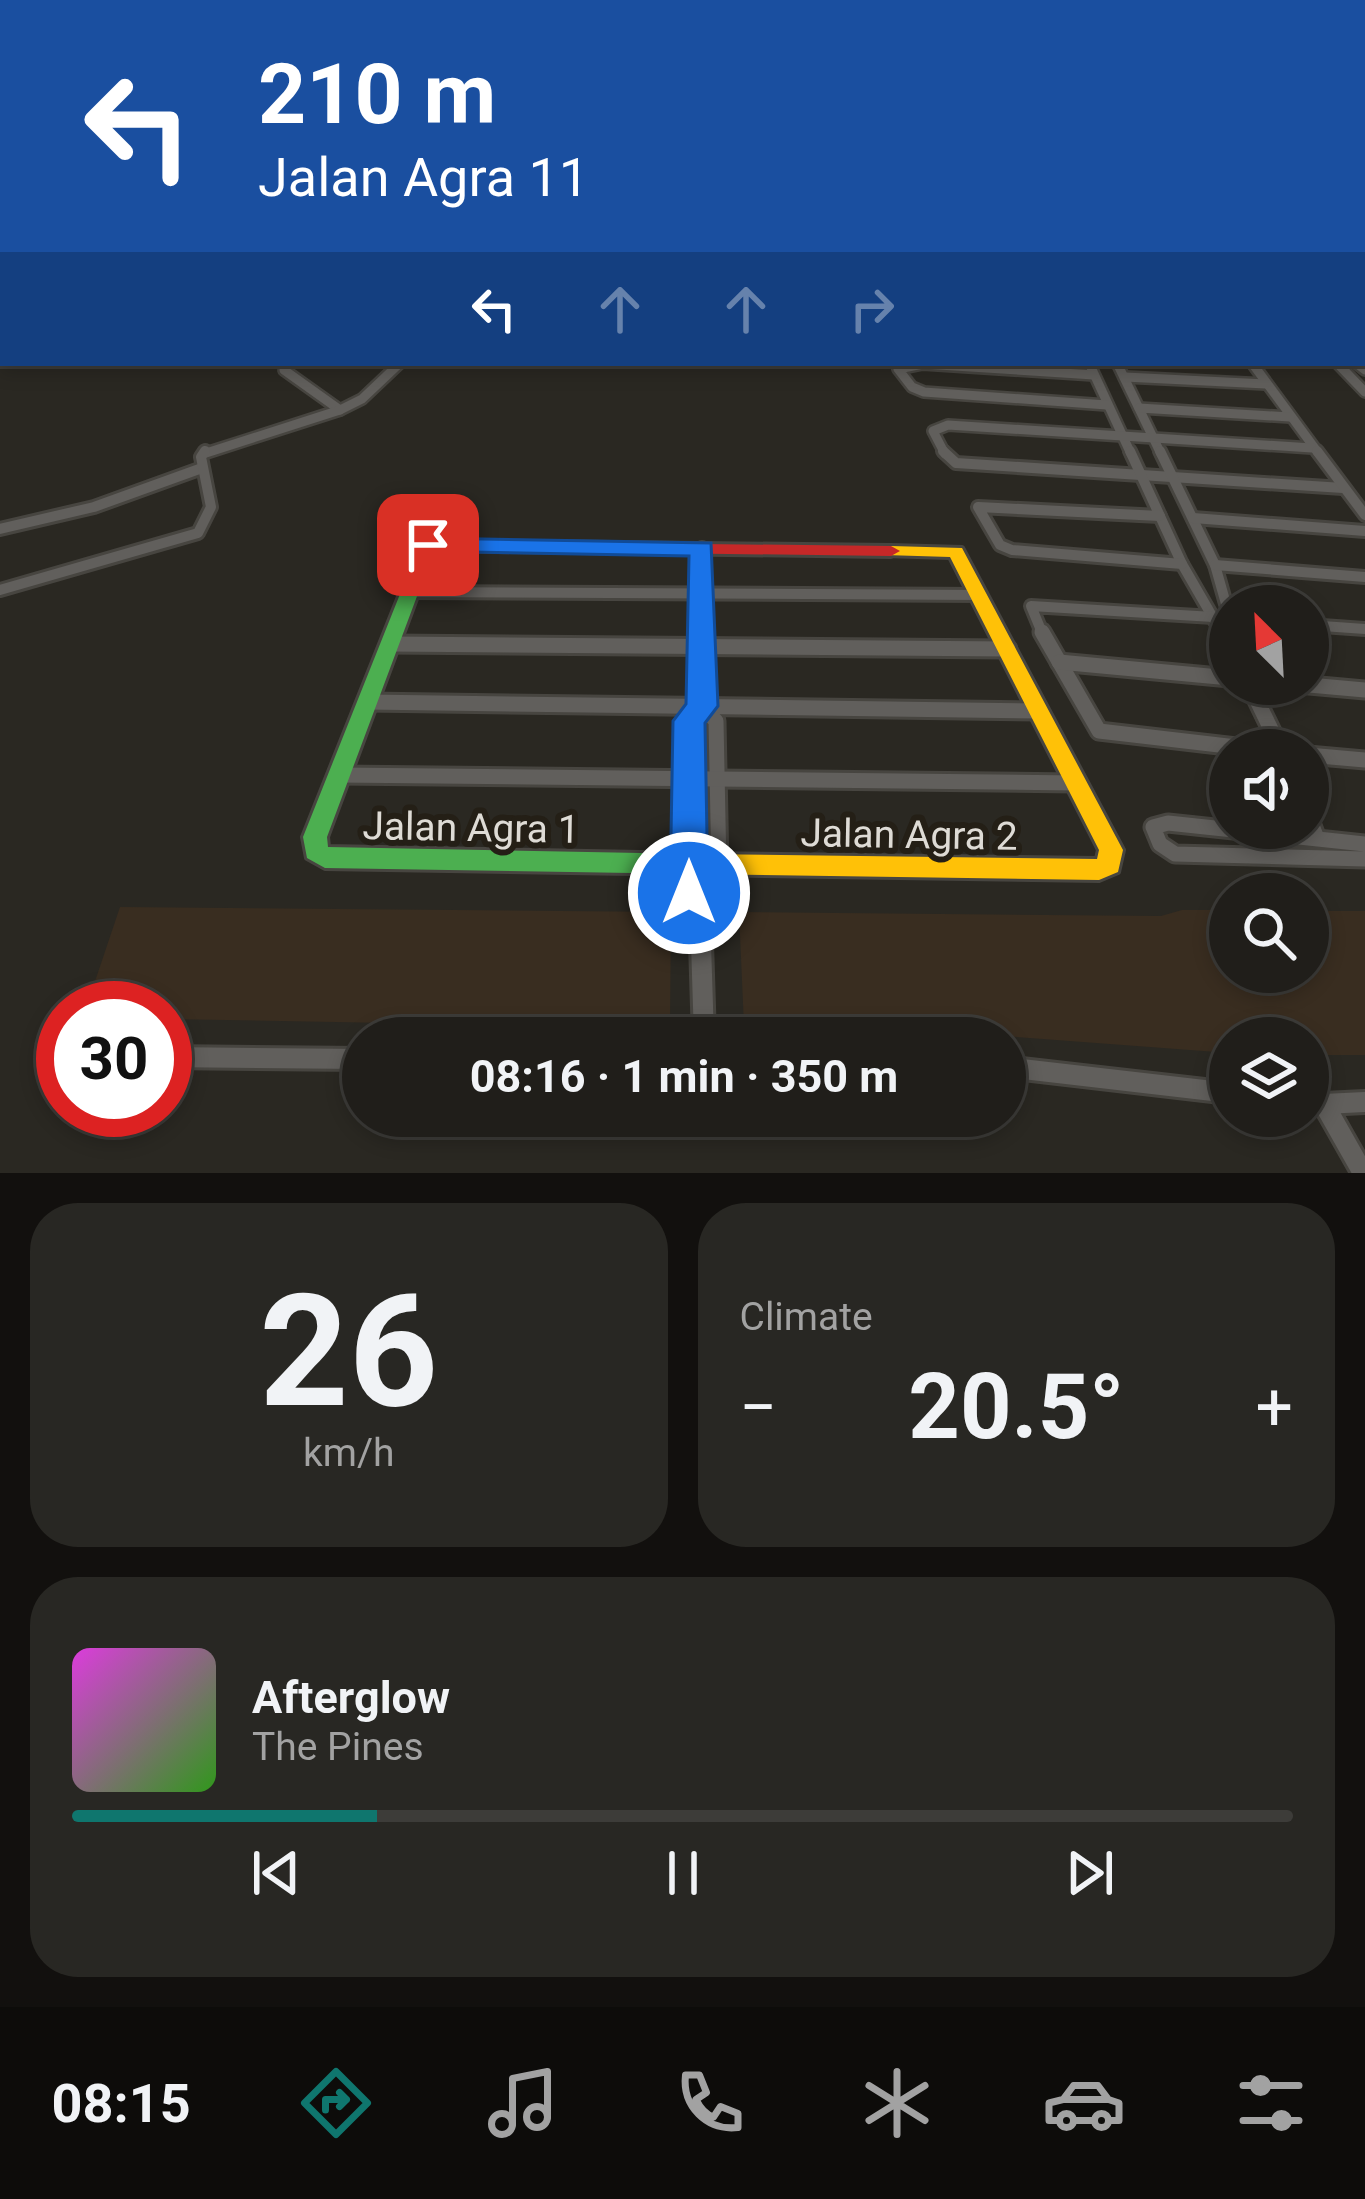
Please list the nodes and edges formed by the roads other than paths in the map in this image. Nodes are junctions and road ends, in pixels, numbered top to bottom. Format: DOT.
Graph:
graph roads {
  1 [pos="397,366"];
  2 [pos="901,366"];
  3 [pos="1118,366"];
  4 [pos="1254,366"];
  5 [pos="1340,366"];
  6 [pos="1091,369"];
  7 [pos="284,370"];
  8 [pos="1124,377"];
  9 [pos="1266,385"];
  10 [pos="1365,392"];
  11 [pos="1107,405"];
  12 [pos="1139,409"];
  13 [pos="340,410"];
  14 [pos="1290,416"];
  15 [pos="1122,436"];
  16 [pos="1154,438"];
  17 [pos="1312,448"];
  18 [pos="202,468"];
  19 [pos="1139,475"];
  20 [pos="1173,477"];
  21 [pos="1343,488"];
  22 [pos="1365,515"];
  23 [pos="1160,516"];
  24 [pos="1193,518"];
  25 [pos="436,524"];
  26 [pos="0,529"];
  27 [pos="1365,531"];
  28 [pos="428,545"];
  29 [pos="702,548"];
  30 [pos="1182,564"];
  31 [pos="1215,566"];
  32 [pos="1365,577"];
  33 [pos="1219,585"];
  34 [pos="0,590"];
  35 [pos="410,592"];
  36 [pos="702,594"];
  37 [pos="981,595"];
  38 [pos="1209,615"];
  39 [pos="1209,617"];
  40 [pos="1329,626"];
  41 [pos="1365,629"];
  42 [pos="390,644"];
  43 [pos="702,646"];
  44 [pos="1008,649"];
  45 [pos="1059,662"];
  46 [pos="1209,676"];
  47 [pos="1329,687"];
  48 [pos="1365,690"];
  49 [pos="367,702"];
  50 [pos="702,706"];
  51 [pos="1040,711"];
  52 [pos="1209,745"];
  53 [pos="1329,756"];
  54 [pos="1365,760"];
  55 [pos="339,775"];
  56 [pos="689,778"];
  57 [pos="717,779"];
  58 [pos="1077,783"];
  59 [pos="1209,827"];
  60 [pos="1329,838"];
  61 [pos="1365,844"];
  62 [pos="1365,859"];
  63 [pos="689,863"];
  64 [pos="719,864"];
  65 [pos="701,944"];
  66 [pos="703,1017"];
  67 [pos="192,1057"];
  68 [pos="342,1059"];
  69 [pos="1026,1070"];
  70 [pos="1209,1091"];
  71 [pos="1365,1102"];
  72 [pos="1329,1103"];
  73 [pos="1329,1122"];
  74 [pos="1363,1173"];
  1 -- 13 [label="street"];
  2 -- 6 [label="street"];
  2 -- 11 [label="street"];
  3 -- 8 [label="street"];
  4 -- 9 [label="street"];
  5 -- 10 [label="street"];
  6 -- 11 [label="street"];
  7 -- 13 [label="street"];
  8 -- 9 [label="street"];
  8 -- 12 [label="street"];
  9 -- 14 [label="street"];
  11 -- 15 [label="street"];
  12 -- 14 [label="street"];
  12 -- 16 [label="street"];
  13 -- 18 [label="street"];
  14 -- 17 [label="street"];
  15 -- 16 [label="street"];
  15 -- 19 [label="street"];
  15 -- 19 [label="street"];
  16 -- 17 [label="street"];
  16 -- 20 [label="street"];
  17 -- 21 [label="street"];
  18 -- 26 [label="street"];
  18 -- 34 [label="street"];
  19 -- 20 [label="street"];
  19 -- 23 [label="street"];
  20 -- 21 [label="street"];
  20 -- 24 [label="street"];
  21 -- 22 [label="street"];
  23 -- 30 [label="street"];
  23 -- 30 [label="street"];
  24 -- 27 [label="street"];
  24 -- 31 [label="street"];
  25 -- 28 [label="street"];
  28 -- 29 [label="street"];
  28 -- 35 [label="street"];
  29 -- 36 [label="street"];
  29 -- 37 [label="street"];
  30 -- 38 [label="street"];
  31 -- 32 [label="street"];
  31 -- 33 [label="street"];
  35 -- 36 [label="street"];
  35 -- 42 [label="street"];
  36 -- 37 [label="street"];
  36 -- 43 [label="street"];
  37 -- 44 [label="street"];
  39 -- 45 [label="street"];
  40 -- 41 [label="street"];
  42 -- 43 [label="street"];
  42 -- 49 [label="street"];
  43 -- 44 [label="street"];
  43 -- 50 [label="street"];
  44 -- 51 [label="street"];
  45 -- 46 [label="street"];
  45 -- 52 [label="street"];
  47 -- 48 [label="street"];
  49 -- 50 [label="street"];
  49 -- 55 [label="street"];
  50 -- 51 [label="street"];
  50 -- 56 [label="street"];
  50 -- 57 [label="street"];
  51 -- 58 [label="street"];
  53 -- 54 [label="street"];
  55 -- 56 [label="street"];
  55 -- 63 [label="street, Jalan Agra 1"];
  56 -- 57 [label="street"];
  56 -- 63 [label="street"];
  57 -- 58 [label="street"];
  57 -- 64 [label="street"];
  58 -- 64 [label="street, Jalan Agra 2"];
  59 -- 62 [label="street"];
  60 -- 61 [label="street"];
  63 -- 64 [label="street, Jalan Agra 1"];
  63 -- 65 [label="street"];
  64 -- 65 [label="street"];
  65 -- 66 [label="street"];
  67 -- 68 [label="street"];
  69 -- 70 [label="street"];
  71 -- 72 [label="street"];
  73 -- 74 [label="street"];
}
